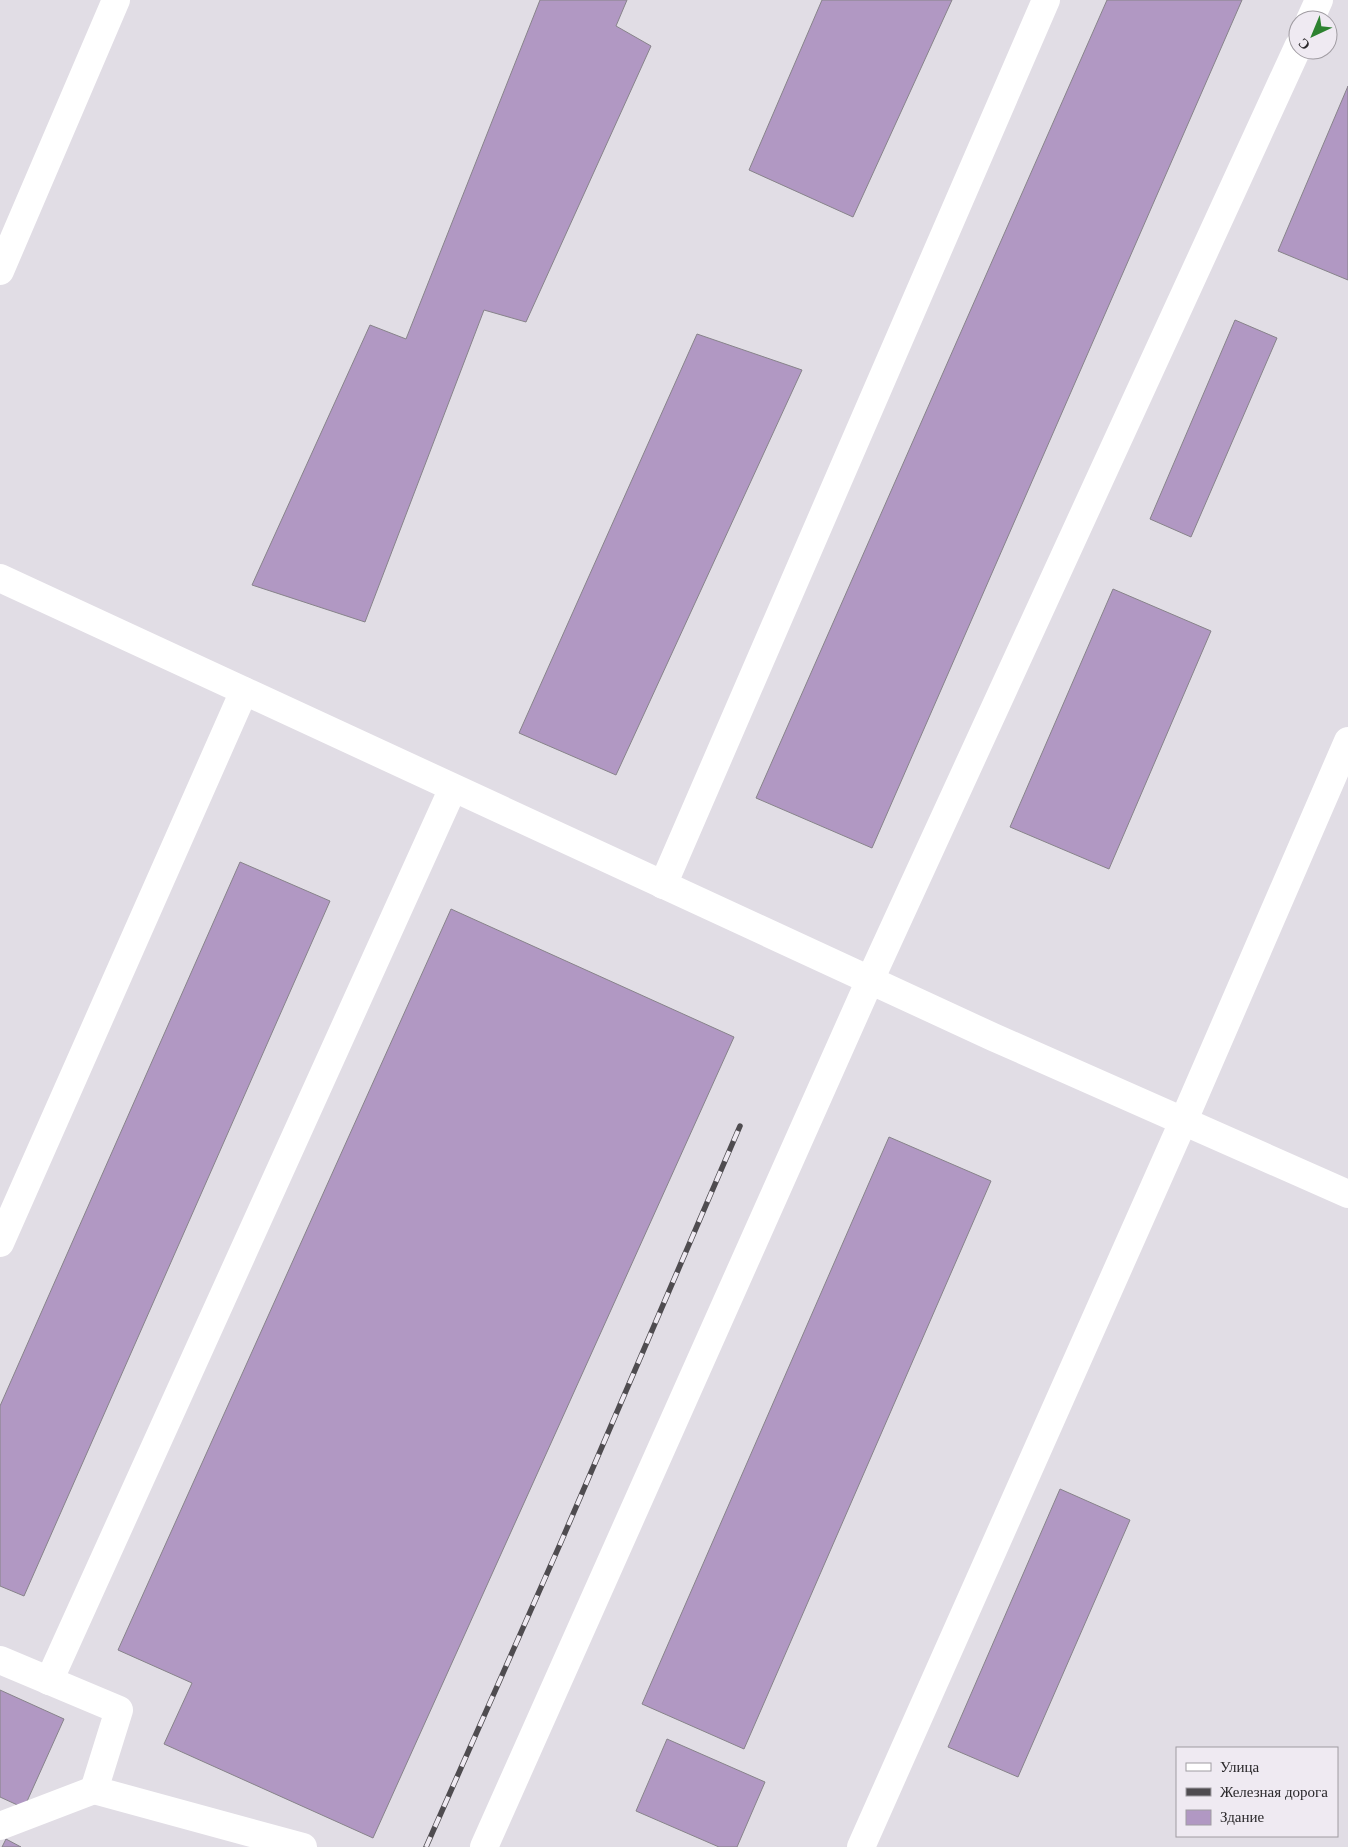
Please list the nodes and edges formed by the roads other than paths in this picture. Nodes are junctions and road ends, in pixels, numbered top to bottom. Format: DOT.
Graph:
graph roads {
  1 [pos="116,0"];
  2 [pos="1046,0"];
  3 [pos="1292,60"];
  4 [pos="0,271"];
  5 [pos="0,578"];
  6 [pos="244,691"];
  7 [pos="1348,742"];
  8 [pos="453,788"];
  9 [pos="663,885"];
  10 [pos="870,980"];
  11 [pos="1183,1122"];
  12 [pos="1348,1194"];
  13 [pos="0,1243"];
  14 [pos="0,1660"];
  15 [pos="49,1680"];
  16 [pos="94,1790"];
  17 [pos="0,1826"];
  18 [pos="304,1847"];
  19 [pos="484,1847"];
  20 [pos="861,1847"];
  1 -- 4 [label="lane"];
  2 -- 9 [label="lane"];
  3 -- 10 [label="lane"];
  5 -- 6 [label="lane"];
  6 -- 8 [label="lane"];
  6 -- 13 [label="lane"];
  7 -- 11 [label="lane"];
  8 -- 9 [label="lane"];
  8 -- 15 [label="lane"];
  9 -- 10 [label="lane"];
  10 -- 11 [label="lane"];
  10 -- 19 [label="lane"];
  11 -- 12 [label="lane"];
  11 -- 20 [label="lane"];
  14 -- 15 [label="lane"];
  15 -- 16 [label="lane"];
  16 -- 17 [label="lane"];
  16 -- 18 [label="lane"];
}
